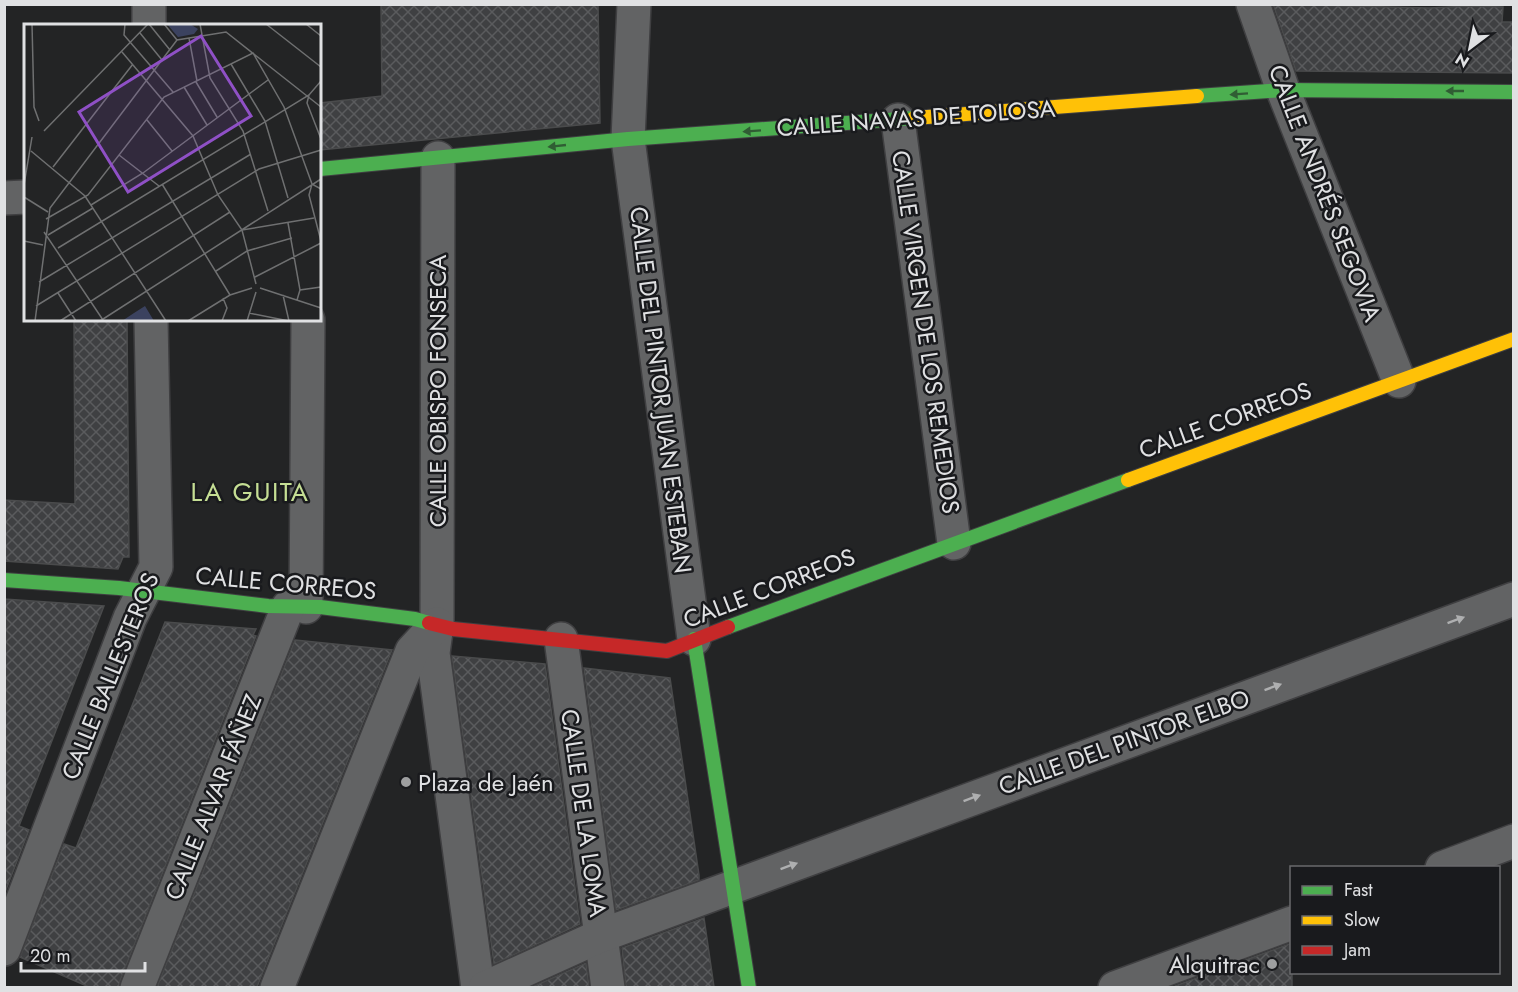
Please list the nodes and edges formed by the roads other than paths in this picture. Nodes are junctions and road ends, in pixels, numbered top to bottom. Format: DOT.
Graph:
graph roads {
  1 [pos="149,4"];
  2 [pos="634,4"];
  3 [pos="1253,4"];
  4 [pos="149,24"];
  5 [pos="1283,90"];
  6 [pos="1514,92"];
  7 [pos="898,120"];
  8 [pos="628,139"];
  9 [pos="438,158"];
  10 [pos="321,169"];
  11 [pos="24,197"];
  12 [pos="4,198"];
  13 [pos="151,321"];
  14 [pos="308,321"];
  15 [pos="1514,339"];
  16 [pos="1399,381"];
  17 [pos="954,543"];
  18 [pos="4,580"];
  19 [pos="145,591"];
  20 [pos="1514,599"];
  21 [pos="297,607"];
  22 [pos="437,624"];
  23 [pos="561,639"];
  24 [pos="694,639"];
  25 [pos="1514,841"];
  26 [pos="1445,866"];
  27 [pos="734,886"];
  28 [pos="1290,924"];
  29 [pos="600,936"];
  30 [pos="4,949"];
  31 [pos="137,987"];
  32 [pos="277,987"];
  33 [pos="478,987"];
  34 [pos="484,987"];
  35 [pos="608,987"];
  36 [pos="749,987"];
  37 [pos="1115,987"];
  1 -- 4 [label="street"];
  2 -- 8 [label="street, CALLE DEL PINTOR JUAN ESTEBAN"];
  3 -- 5 [label="street, CALLE ANDRÉS SEGOVIA"];
  6 -- 5 [label="street, CALLE NAVAS DE TOLOSA, one-way"];
  5 -- 7 [label="street, CALLE NAVAS DE TOLOSA, one-way"];
  5 -- 16 [label="street, CALLE ANDRÉS SEGOVIA"];
  7 -- 8 [label="street, CALLE NAVAS DE TOLOSA, one-way"];
  7 -- 17 [label="street, CALLE VIRGEN DE LOS REMEDIOS"];
  8 -- 9 [label="street, CALLE NAVAS DE TOLOSA, one-way"];
  8 -- 24 [label="street, CALLE DEL PINTOR JUAN ESTEBAN"];
  9 -- 10 [label="street, CALLE NAVAS DE TOLOSA"];
  9 -- 22 [label="street, CALLE OBISPO FONSECA"];
  11 -- 12 [label="street"];
  13 -- 19 [label="street, CALLE BALLESTEROS"];
  14 -- 21 [label="street, CALLE ALVAR FÁÑEZ"];
  15 -- 16 [label="street, CALLE CORREOS"];
  16 -- 17 [label="street, CALLE CORREOS"];
  17 -- 24 [label="street, CALLE CORREOS"];
  18 -- 19 [label="street, CALLE CORREOS"];
  19 -- 21 [label="street, CALLE CORREOS"];
  19 -- 30 [label="street, CALLE BALLESTEROS"];
  27 -- 20 [label="street, CALLE DEL PINTOR ELBO, one-way"];
  21 -- 22 [label="street, CALLE CORREOS"];
  21 -- 31 [label="street, CALLE ALVAR FÁÑEZ"];
  22 -- 23 [label="street, CALLE CORREOS"];
  22 -- 32 [label="street"];
  22 -- 33 [label="street"];
  23 -- 24 [label="street, CALLE CORREOS"];
  23 -- 29 [label="street, CALLE DE LA LOMA"];
  24 -- 27 [label="street, CALLE DEL PINTOR JUAN ESTEBAN"];
  25 -- 26 [label="street"];
  27 -- 29 [label="street, CALLE DEL PINTOR ELBO"];
  27 -- 36 [label="street, CALLE DEL PINTOR JUAN ESTEBAN"];
  28 -- 37 [label="street"];
  29 -- 34 [label="street, CALLE DEL PINTOR ELBO"];
  29 -- 35 [label="street, CALLE DE LA LOMA"];
}
